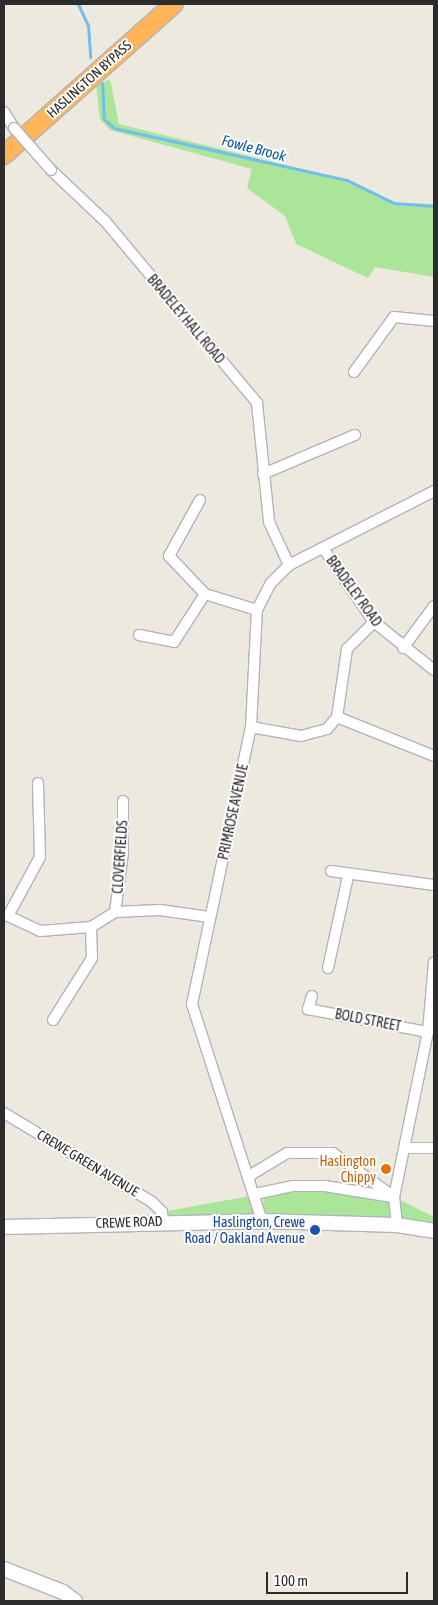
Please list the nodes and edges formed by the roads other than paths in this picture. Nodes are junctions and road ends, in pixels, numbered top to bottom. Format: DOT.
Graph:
graph roads {
  1 [pos="174,4"];
  2 [pos="4,112"];
  3 [pos="4,155"];
  4 [pos="434,321"];
  5 [pos="354,372"];
  6 [pos="354,435"];
  7 [pos="263,474"];
  8 [pos="434,491"];
  9 [pos="200,500"];
  10 [pos="323,548"];
  11 [pos="289,565"];
  12 [pos="205,594"];
  13 [pos="434,606"];
  14 [pos="258,610"];
  15 [pos="374,622"];
  16 [pos="139,636"];
  17 [pos="403,648"];
  18 [pos="434,670"];
  19 [pos="337,717"];
  20 [pos="251,727"];
  21 [pos="434,756"];
  22 [pos="38,783"];
  23 [pos="124,801"];
  24 [pos="331,872"];
  25 [pos="348,876"];
  26 [pos="434,885"];
  27 [pos="115,912"];
  28 [pos="210,917"];
  29 [pos="6,919"];
  30 [pos="91,927"];
  31 [pos="434,962"];
  32 [pos="328,968"];
  33 [pos="312,996"];
  34 [pos="52,1020"];
  35 [pos="428,1032"];
  36 [pos="4,1113"];
  37 [pos="405,1148"];
  38 [pos="434,1148"];
  39 [pos="249,1176"];
  40 [pos="255,1194"];
  41 [pos="394,1197"];
  42 [pos="163,1221"];
  43 [pos="262,1221"];
  44 [pos="397,1225"];
  45 [pos="4,1227"];
  46 [pos="434,1231"];
  47 [pos="4,1569"];
  48 [pos="75,1601"];
  1 -- 3 [label="highway, HASLINGTON BYPASS"];
  2 -- 7 [label="street, BRADELEY HALL ROAD, bridge"];
  4 -- 5 [label="street"];
  6 -- 7 [label="street"];
  7 -- 11 [label="street, BRADELEY HALL ROAD"];
  8 -- 10 [label="street, PRIMROSE AVENUE"];
  9 -- 12 [label="street"];
  10 -- 11 [label="street, PRIMROSE AVENUE"];
  10 -- 15 [label="street, BRADELEY ROAD"];
  11 -- 14 [label="street, PRIMROSE AVENUE"];
  12 -- 14 [label="street"];
  12 -- 16 [label="street"];
  13 -- 17 [label="street"];
  14 -- 20 [label="street, PRIMROSE AVENUE"];
  15 -- 17 [label="street, BRADELEY ROAD"];
  15 -- 19 [label="street"];
  17 -- 18 [label="street, BRADELEY ROAD"];
  19 -- 20 [label="street"];
  19 -- 21 [label="street"];
  20 -- 28 [label="street, PRIMROSE AVENUE"];
  22 -- 29 [label="street, CLOVERFIELDS"];
  23 -- 27 [label="street, CLOVERFIELDS"];
  24 -- 25 [label="street"];
  25 -- 26 [label="street"];
  25 -- 32 [label="street"];
  27 -- 28 [label="street, CLOVERFIELDS"];
  27 -- 30 [label="street, CLOVERFIELDS"];
  28 -- 39 [label="street, PRIMROSE AVENUE"];
  29 -- 30 [label="street, CLOVERFIELDS"];
  30 -- 34 [label="street"];
  31 -- 35 [label="street"];
  33 -- 35 [label="street, BOLD STREET"];
  35 -- 37 [label="street"];
  36 -- 42 [label="street, CREWE GREEN AVENUE"];
  37 -- 38 [label="street"];
  37 -- 41 [label="street"];
  39 -- 40 [label="street, PRIMROSE AVENUE"];
  39 -- 41 [label="street"];
  40 -- 41 [label="street"];
  40 -- 43 [label="street, PRIMROSE AVENUE"];
  41 -- 44 [label="street"];
  42 -- 43 [label="street, CREWE ROAD"];
  42 -- 45 [label="street, CREWE ROAD"];
  43 -- 44 [label="street, CREWE ROAD"];
  44 -- 46 [label="street, CREWE ROAD"];
  47 -- 48 [label="street"];
}
